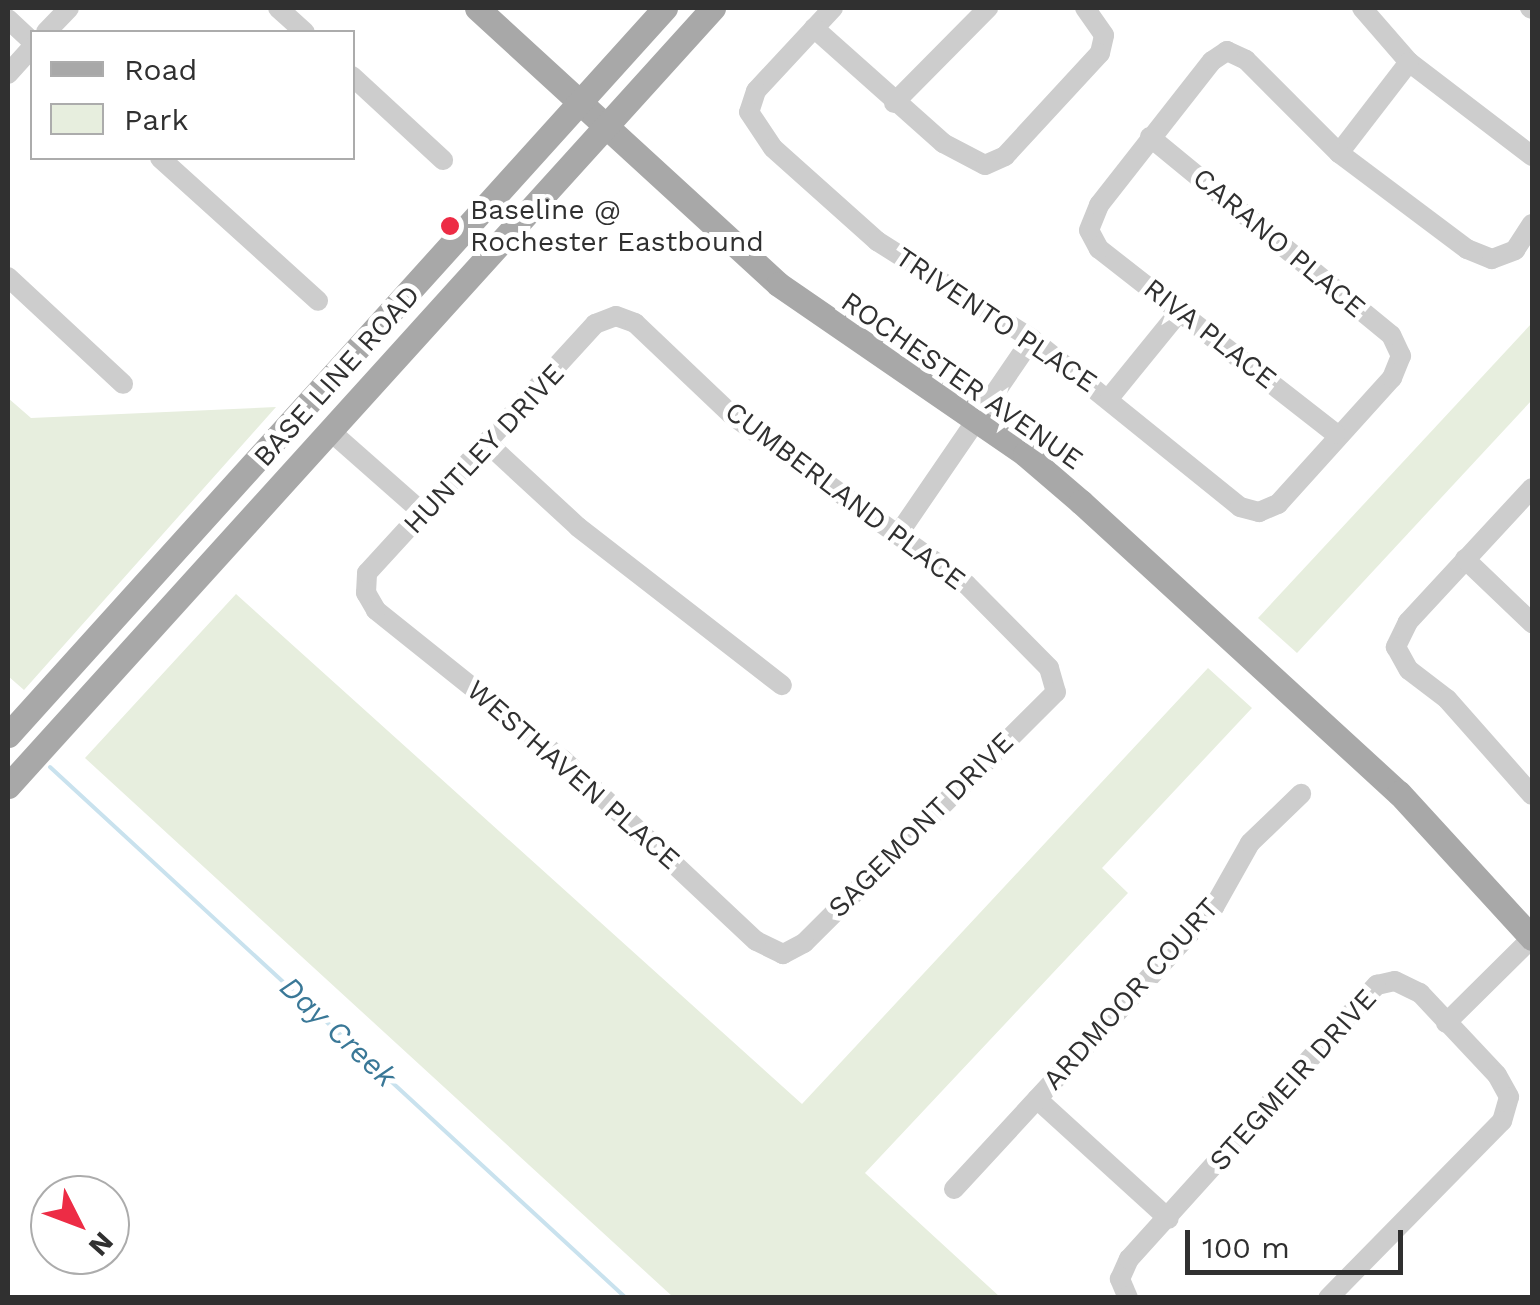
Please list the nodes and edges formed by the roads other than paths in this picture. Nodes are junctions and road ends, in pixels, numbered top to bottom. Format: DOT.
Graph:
graph roads {
  1 [pos="69,8"];
  2 [pos="278,8"];
  3 [pos="478,8"];
  4 [pos="665,8"];
  5 [pos="713,8"];
  6 [pos="834,8"];
  7 [pos="988,8"];
  8 [pos="1085,8"];
  9 [pos="1362,8"];
  10 [pos="8,18"];
  11 [pos="814,28"];
  12 [pos="48,30"];
  13 [pos="303,30"];
  14 [pos="30,42"];
  15 [pos="30,46"];
  16 [pos="1409,62"];
  17 [pos="8,74"];
  18 [pos="355,79"];
  19 [pos="581,101"];
  20 [pos="894,103"];
  21 [pos="606,126"];
  22 [pos="1150,136"];
  23 [pos="1340,153"];
  24 [pos="1532,156"];
  25 [pos="162,160"];
  26 [pos="443,160"];
  27 [pos="1532,224"];
  28 [pos="8,277"];
  29 [pos="318,302"];
  30 [pos="1180,311"];
  31 [pos="616,316"];
  32 [pos="1032,339"];
  33 [pos="122,384"];
  34 [pos="1110,397"];
  35 [pos="978,421"];
  36 [pos="329,430"];
  37 [pos="1336,434"];
  38 [pos="486,442"];
  39 [pos="1532,488"];
  40 [pos="422,512"];
  41 [pos="899,533"];
  42 [pos="1465,559"];
  43 [pos="366,592"];
  44 [pos="1532,623"];
  45 [pos="782,684"];
  46 [pos="1056,692"];
  47 [pos="8,736"];
  48 [pos="8,786"];
  49 [pos="1301,794"];
  50 [pos="1532,795"];
  51 [pos="1532,938"];
  52 [pos="783,954"];
  53 [pos="1446,1024"];
  54 [pos="1037,1100"];
  55 [pos="954,1189"];
  56 [pos="1169,1219"];
  57 [pos="1124,1288"];
  58 [pos="1328,1298"];
  1 -- 12 [label="street"];
  2 -- 13 [label="street"];
  3 -- 19 [label="main road, ROCHESTER AVENUE"];
  4 -- 19 [label="main road, BASE LINE ROAD"];
  5 -- 21 [label="main road, BASE LINE ROAD"];
  6 -- 11 [label="street"];
  7 -- 20 [label="street"];
  8 -- 20 [label="street"];
  9 -- 16 [label="street"];
  10 -- 14 [label="street"];
  11 -- 20 [label="street"];
  11 -- 32 [label="street, TRIVENTO PLACE"];
  15 -- 17 [label="street"];
  16 -- 23 [label="street"];
  16 -- 24 [label="street"];
  18 -- 26 [label="street"];
  19 -- 21 [label="main road, ROCHESTER AVENUE"];
  19 -- 47 [label="main road, BASE LINE ROAD"];
  21 -- 35 [label="main road, ROCHESTER AVENUE"];
  21 -- 36 [label="main road, BASE LINE ROAD"];
  22 -- 23 [label="street"];
  22 -- 30 [label="street, RIVA PLACE"];
  22 -- 37 [label="street, CARANO PLACE"];
  23 -- 27 [label="street"];
  25 -- 29 [label="street"];
  28 -- 33 [label="street"];
  30 -- 34 [label="street"];
  30 -- 37 [label="street, RIVA PLACE"];
  31 -- 38 [label="street, HUNTLEY DRIVE"];
  31 -- 41 [label="street, CUMBERLAND PLACE"];
  32 -- 34 [label="street, TRIVENTO PLACE"];
  32 -- 35 [label="street"];
  34 -- 37 [label="street, TRIVENTO PLACE"];
  35 -- 41 [label="street"];
  35 -- 51 [label="main road, ROCHESTER AVENUE"];
  36 -- 40 [label="street"];
  36 -- 48 [label="main road, BASE LINE ROAD"];
  38 -- 40 [label="street, HUNTLEY DRIVE"];
  38 -- 45 [label="street"];
  39 -- 42 [label="street"];
  40 -- 43 [label="street, HUNTLEY DRIVE"];
  41 -- 46 [label="street, CUMBERLAND PLACE"];
  42 -- 44 [label="street"];
  42 -- 50 [label="street"];
  43 -- 52 [label="street, WESTHAVEN PLACE"];
  46 -- 52 [label="street, SAGEMONT DRIVE"];
  49 -- 54 [label="street, ARDMOOR COURT"];
  51 -- 53 [label="street"];
  53 -- 56 [label="street, STEGMEIR DRIVE"];
  53 -- 58 [label="street"];
  54 -- 55 [label="street, ARDMOOR COURT"];
  54 -- 56 [label="street"];
  56 -- 57 [label="street, STEGMEIR DRIVE"];
}
